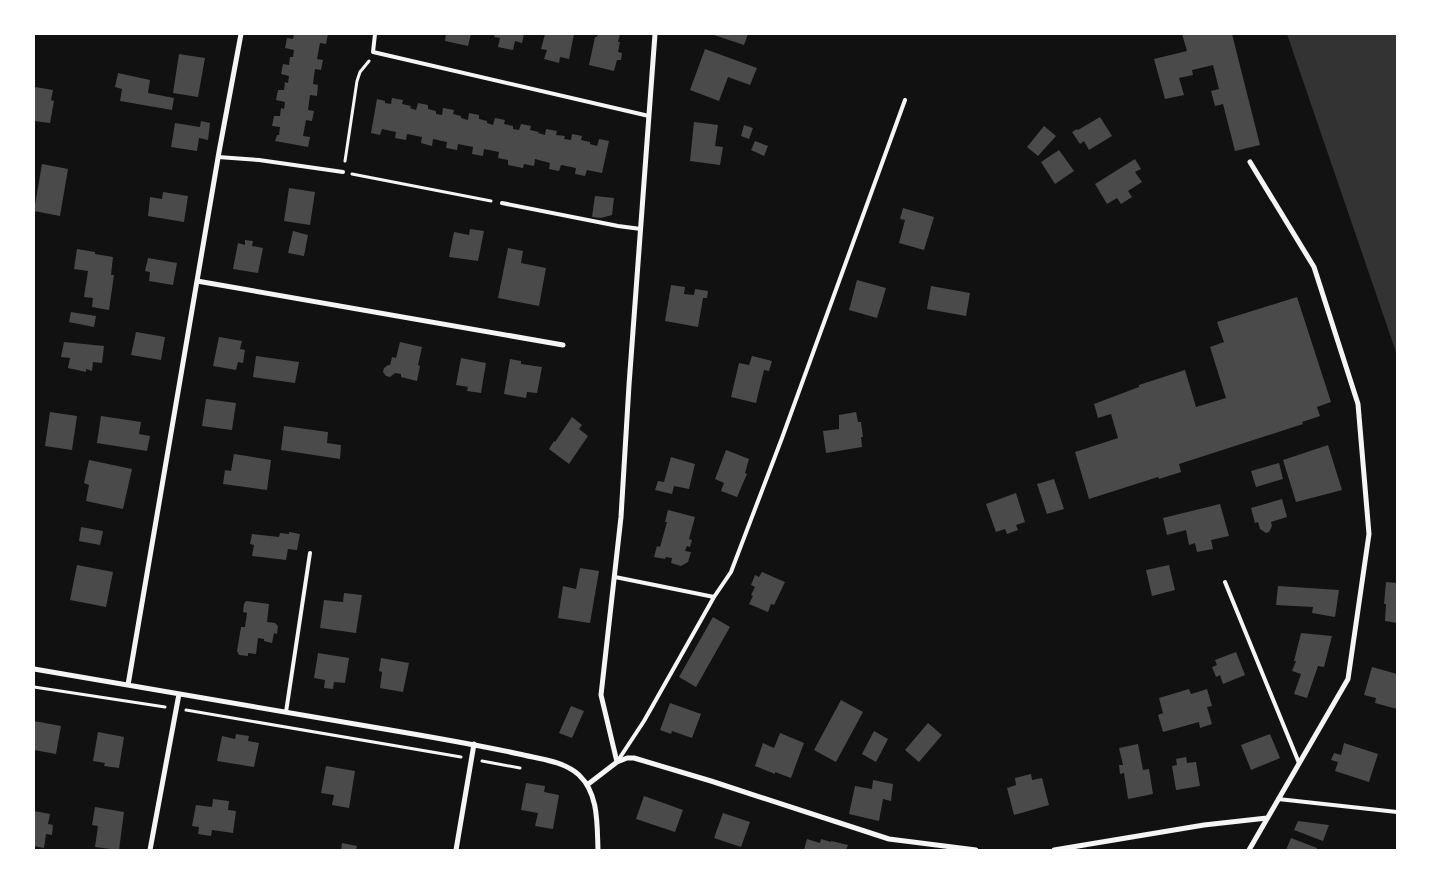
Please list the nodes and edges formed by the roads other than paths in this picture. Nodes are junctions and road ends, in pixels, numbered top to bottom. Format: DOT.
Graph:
graph roads {
  1 [pos="241,34"];
  2 [pos="375,34"];
  3 [pos="655,34"];
  4 [pos="906,100"];
  5 [pos="649,116"];
  6 [pos="218,156"];
  7 [pos="1250,162"];
  8 [pos="343,172"];
  9 [pos="502,204"];
  10 [pos="641,229"];
  11 [pos="197,281"];
  12 [pos="563,345"];
  13 [pos="310,553"];
  14 [pos="615,576"];
  15 [pos="1225,582"];
  16 [pos="714,597"];
  17 [pos="34,669"];
  18 [pos="128,686"];
  19 [pos="179,694"];
  20 [pos="286,712"];
  21 [pos="474,744"];
  22 [pos="617,762"];
  23 [pos="1299,763"];
  24 [pos="587,784"];
  25 [pos="1278,799"];
  26 [pos="1397,812"];
  27 [pos="1267,818"];
  28 [pos="150,850"];
  29 [pos="456,850"];
  30 [pos="598,850"];
  31 [pos="976,850"];
  32 [pos="1054,850"];
  33 [pos="1249,850"];
  1 -- 6 [label="street"];
  2 -- 5 [label="lane"];
  3 -- 5 [label="street"];
  4 -- 16 [label="lane"];
  5 -- 10 [label="street"];
  6 -- 8 [label="lane"];
  6 -- 11 [label="street"];
  7 -- 23 [label="street"];
  9 -- 10 [label="lane"];
  10 -- 14 [label="street"];
  11 -- 12 [label="street"];
  11 -- 18 [label="street"];
  13 -- 20 [label="lane"];
  14 -- 16 [label="lane"];
  14 -- 22 [label="street"];
  15 -- 23 [label="lane"];
  16 -- 22 [label="lane"];
  17 -- 18 [label="street"];
  18 -- 19 [label="street"];
  19 -- 20 [label="street"];
  19 -- 28 [label="street"];
  20 -- 21 [label="street"];
  21 -- 24 [label="street"];
  21 -- 29 [label="street"];
  22 -- 24 [label="street"];
  22 -- 31 [label="street"];
  23 -- 25 [label="street"];
  24 -- 30 [label="street"];
  25 -- 26 [label="lane"];
  25 -- 27 [label="street"];
  27 -- 32 [label="street"];
  27 -- 33 [label="street"];
}
